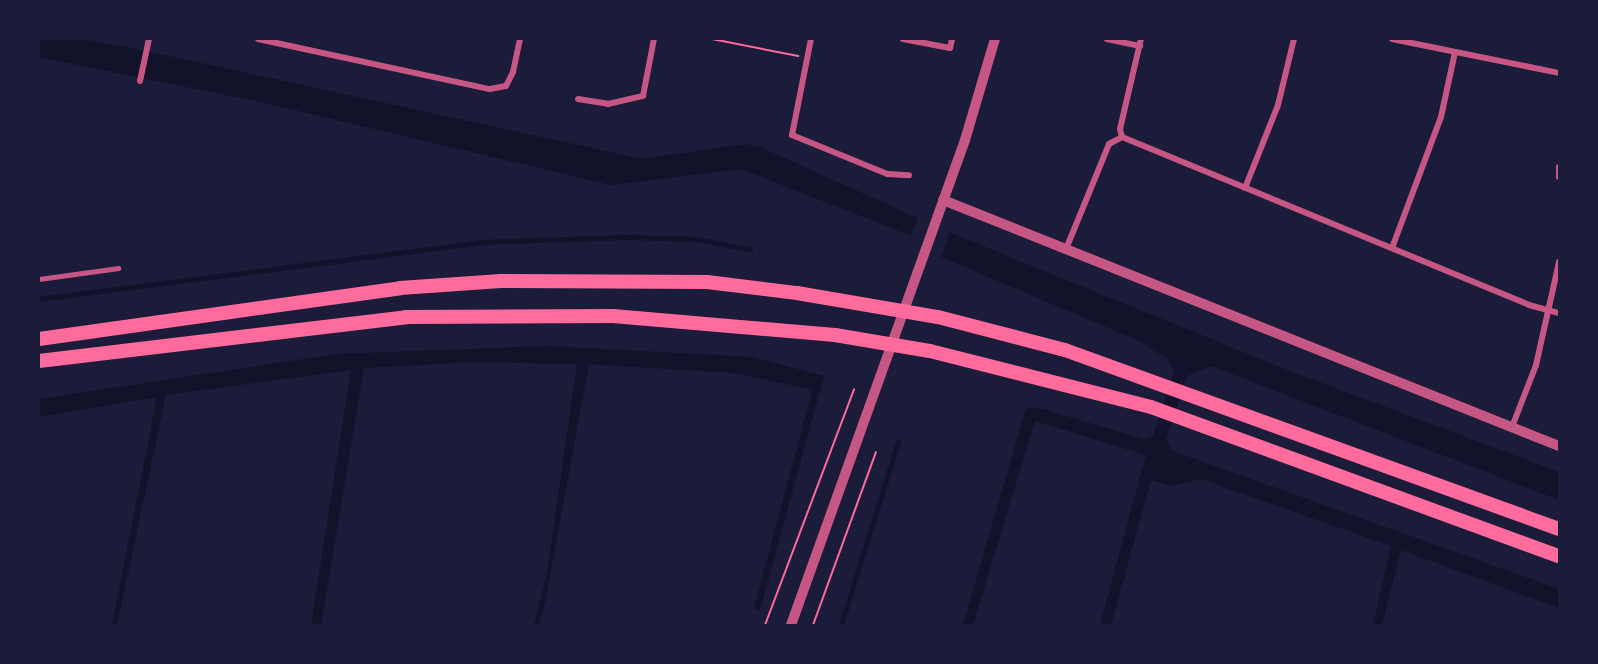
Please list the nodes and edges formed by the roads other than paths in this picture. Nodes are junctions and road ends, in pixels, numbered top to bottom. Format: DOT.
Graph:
graph roads {
  1 [pos="149,39"];
  2 [pos="258,39"];
  3 [pos="520,39"];
  4 [pos="654,39"];
  5 [pos="811,39"];
  6 [pos="903,39"];
  7 [pos="952,39"];
  8 [pos="995,39"];
  9 [pos="1107,39"];
  10 [pos="1294,39"];
  11 [pos="1392,39"];
  12 [pos="1140,42"];
  13 [pos="1455,52"];
  14 [pos="1559,73"];
  15 [pos="140,81"];
  16 [pos="578,99"];
  17 [pos="1122,137"];
  18 [pos="1559,167"];
  19 [pos="909,176"];
  20 [pos="1559,177"];
  21 [pos="1245,188"];
  22 [pos="943,200"];
  23 [pos="1392,248"];
  24 [pos="1066,249"];
  25 [pos="1559,262"];
  26 [pos="118,268"];
  27 [pos="39,279"];
  28 [pos="902,310"];
  29 [pos="1548,311"];
  30 [pos="1559,313"];
  31 [pos="39,339"];
  32 [pos="892,345"];
  33 [pos="39,361"];
  34 [pos="1512,427"];
  35 [pos="1559,446"];
  36 [pos="1559,530"];
  37 [pos="1559,556"];
  38 [pos="791,625"];
  1 -- 15 [label="street"];
  2 -- 3 [label="street"];
  4 -- 16 [label="street"];
  5 -- 19 [label="street"];
  6 -- 7 [label="street"];
  8 -- 22 [label="street"];
  9 -- 12 [label="street"];
  10 -- 21 [label="street"];
  11 -- 13 [label="street"];
  12 -- 17 [label="street"];
  13 -- 14 [label="street"];
  13 -- 23 [label="street"];
  17 -- 21 [label="street"];
  17 -- 24 [label="street"];
  18 -- 20 [label="street"];
  21 -- 23 [label="street"];
  22 -- 24 [label="street"];
  22 -- 28 [label="street"];
  23 -- 29 [label="street"];
  24 -- 34 [label="street"];
  25 -- 29 [label="street"];
  26 -- 27 [label="lane"];
  28 -- 31 [label="main road"];
  28 -- 32 [label="street"];
  28 -- 36 [label="main road"];
  29 -- 30 [label="street"];
  29 -- 34 [label="street"];
  32 -- 33 [label="main road"];
  32 -- 37 [label="main road"];
  32 -- 38 [label="street"];
  34 -- 35 [label="street"];
}
